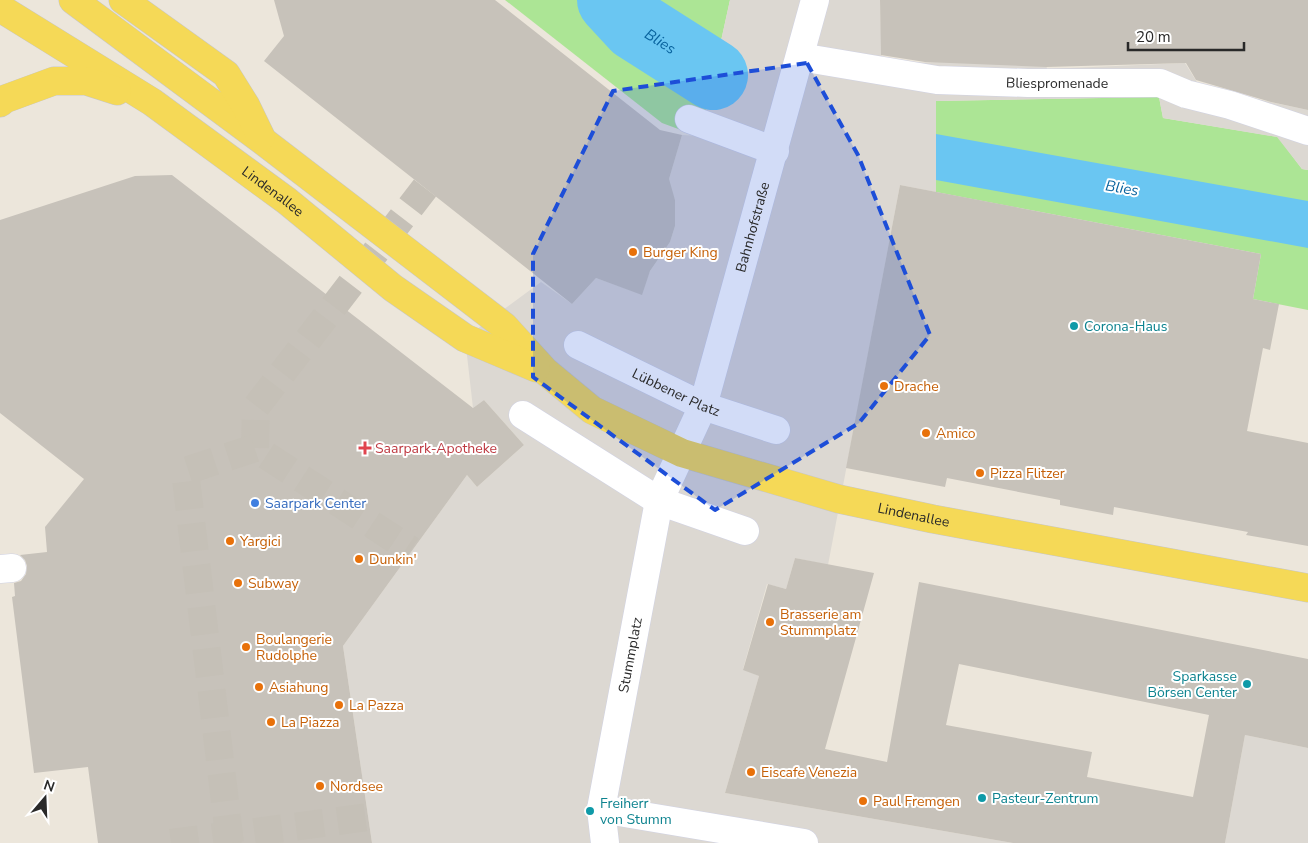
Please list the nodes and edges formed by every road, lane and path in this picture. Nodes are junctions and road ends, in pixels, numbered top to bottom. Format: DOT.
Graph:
graph roads {
  1 [pos="73,0"];
  2 [pos="123,0"];
  3 [pos="815,0"];
  4 [pos="0,8"];
  5 [pos="800,57"];
  6 [pos="152,102"];
  7 [pos="0,103"];
  8 [pos="689,118"];
  9 [pos="1308,131"];
  10 [pos="263,141"];
  11 [pos="775,151"];
  12 [pos="578,345"];
  13 [pos="544,371"];
  14 [pos="703,406"];
  15 [pos="523,414"];
  16 [pos="776,430"];
  17 [pos="682,453"];
  18 [pos="660,501"];
  19 [pos="745,531"];
  20 [pos="1308,588"];
  21 [pos="601,809"];
  22 [pos="605,843"];
  23 [pos="804,843"];
  1 -- 10 [label="main road, Lindenallee"];
  2 -- 10 [label="main road"];
  3 -- 5 [label="street, Bahnhofstraße"];
  4 -- 6 [label="main road, Lindenallee"];
  5 -- 9 [label="street, Bliespromenade"];
  5 -- 11 [label="street, Bahnhofstraße"];
  6 -- 7 [label="main road"];
  6 -- 13 [label="main road, Lindenallee"];
  8 -- 11 [label="street"];
  10 -- 13 [label="main road, Lindenallee"];
  11 -- 14 [label="street, Bahnhofstraße"];
  12 -- 14 [label="street, Lübbener Platz"];
  13 -- 17 [label="main road, Lindenallee"];
  14 -- 16 [label="street, Lübbener Platz"];
  14 -- 17 [label="street, Bahnhofstraße"];
  15 -- 18 [label="street"];
  17 -- 18 [label="street, Stummplatz"];
  17 -- 20 [label="main road, Lindenallee"];
  18 -- 19 [label="street"];
  18 -- 21 [label="street, Stummplatz"];
  21 -- 22 [label="street, Stummplatz"];
  21 -- 23 [label="street"];
}
